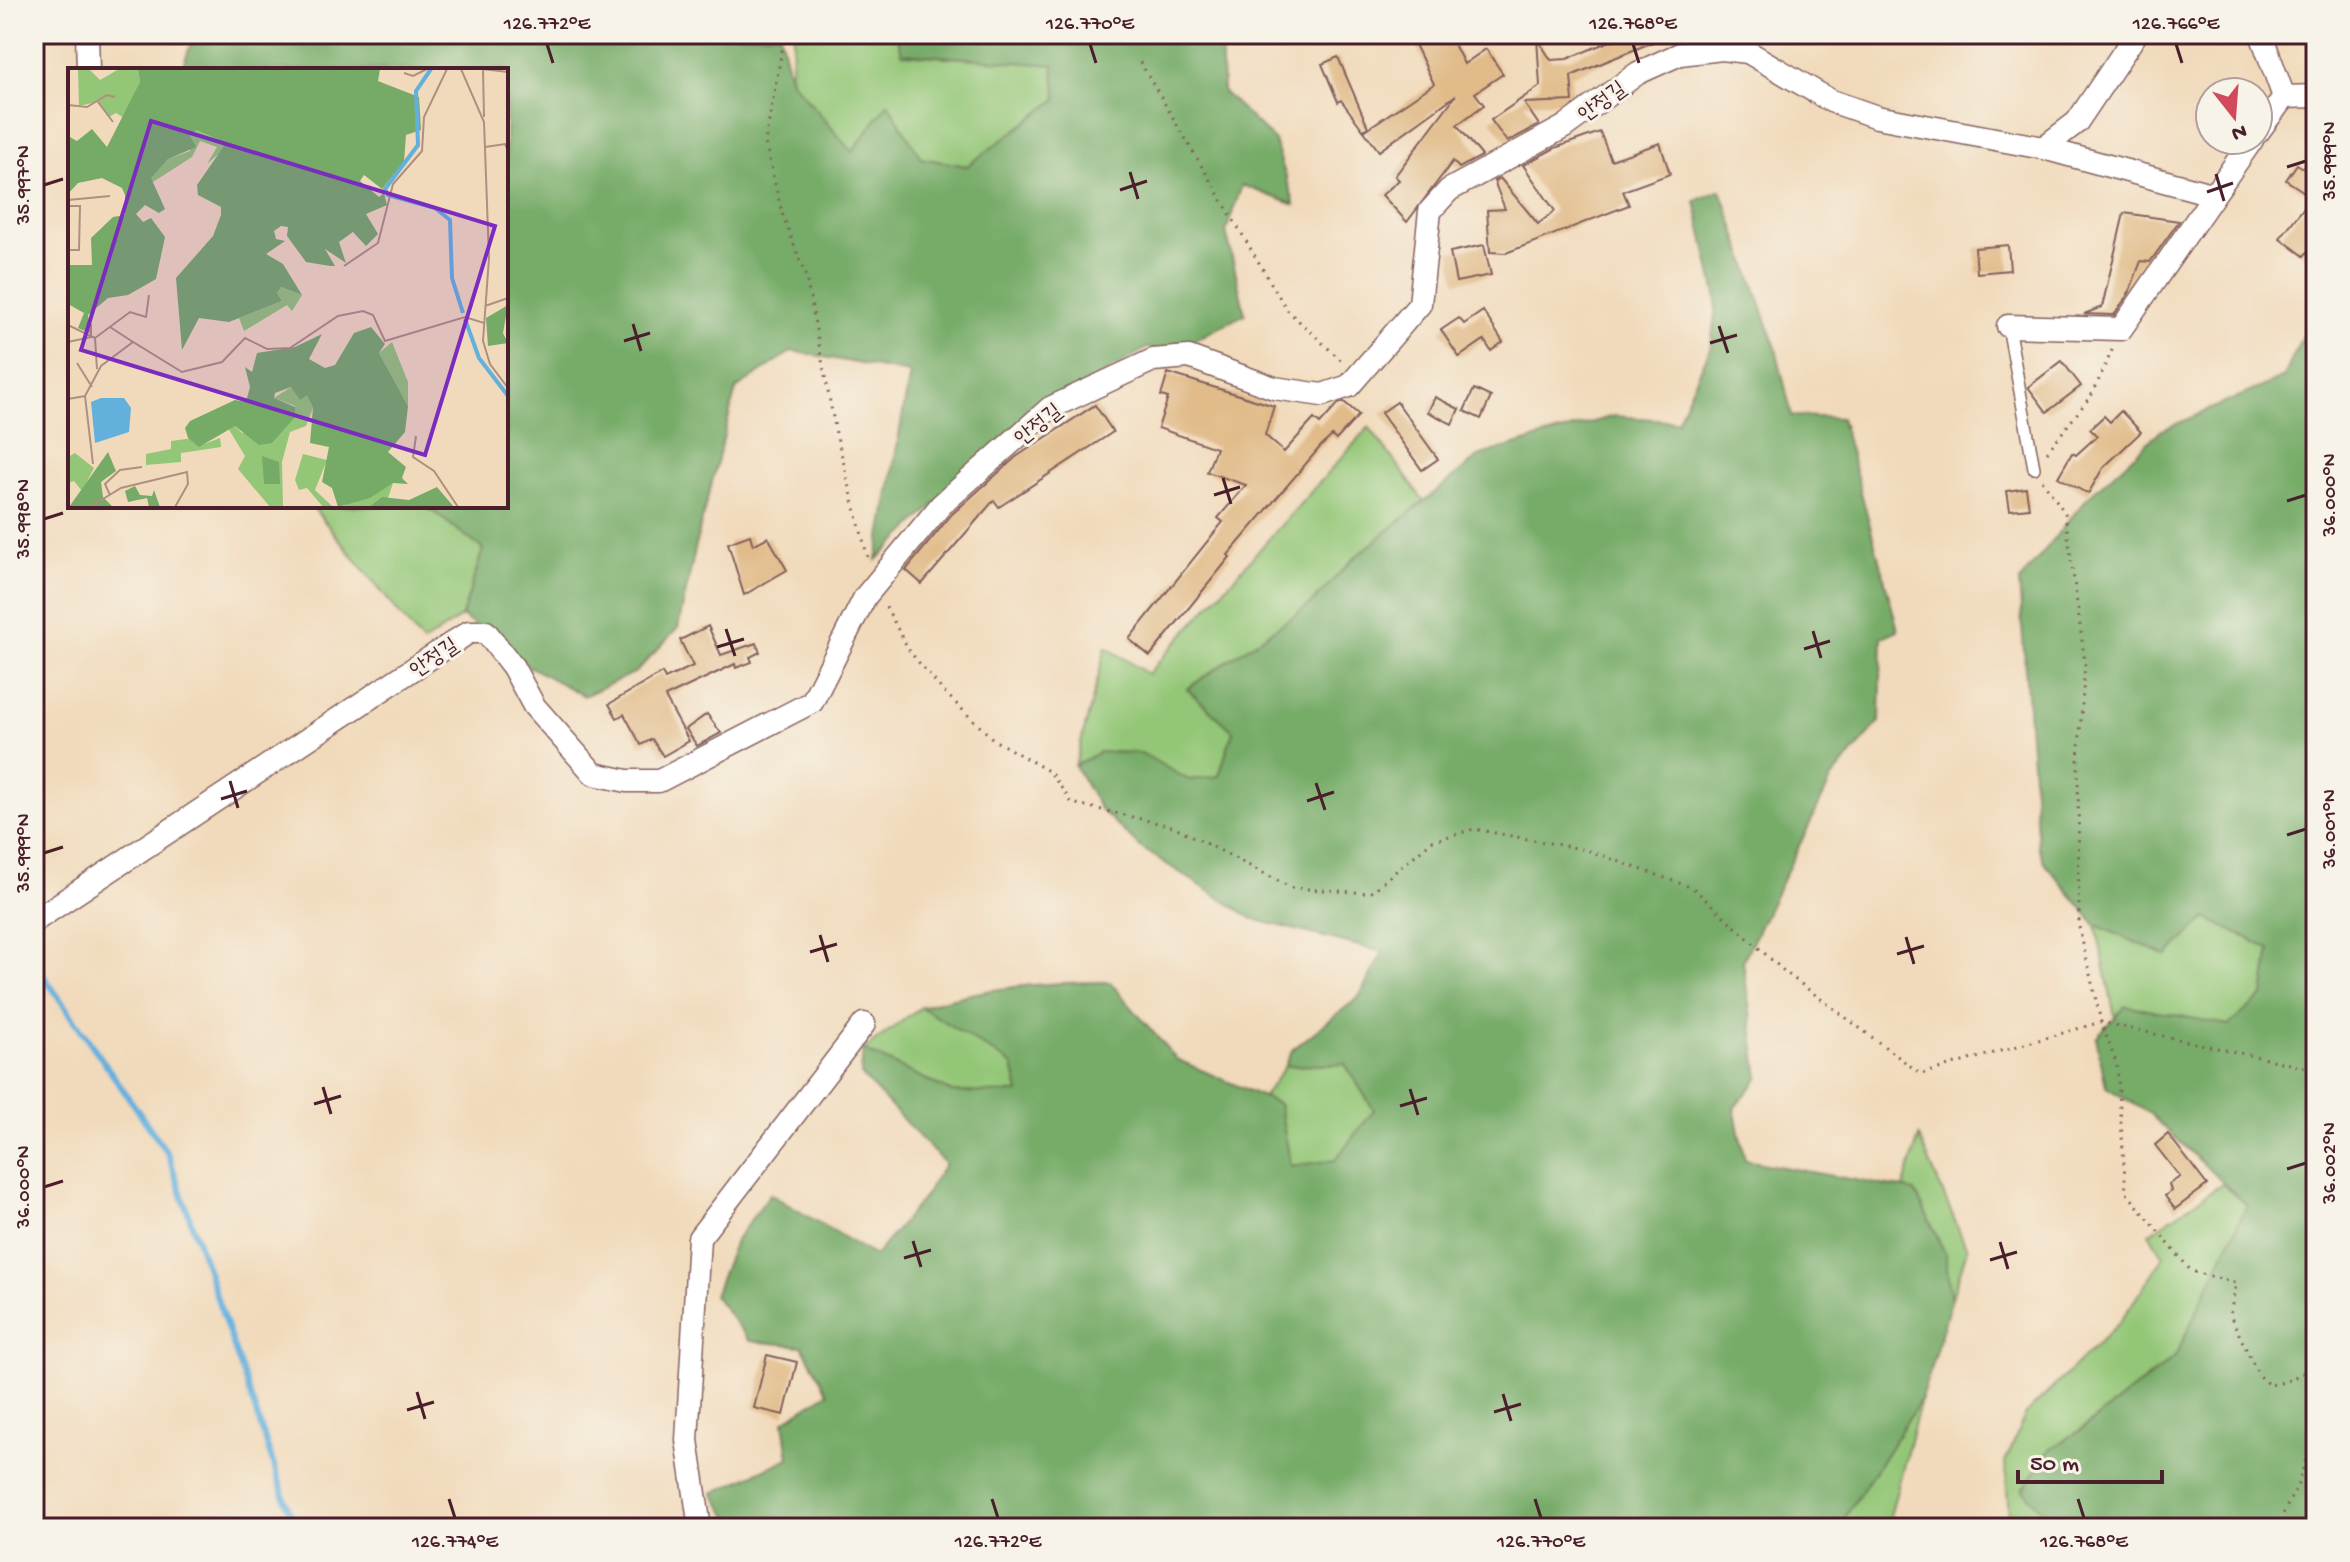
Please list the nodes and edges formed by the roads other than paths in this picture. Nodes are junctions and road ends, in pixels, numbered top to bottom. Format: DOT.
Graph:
graph roads {
  1 [pos="87,34"];
  2 [pos="2136,34"];
  3 [pos="2261,34"];
  4 [pos="88,68"];
  5 [pos="2284,97"];
  6 [pos="2315,98"];
  7 [pos="2274,110"];
  8 [pos="2043,148"];
  9 [pos="2240,156"];
  10 [pos="2211,194"];
  11 [pos="2008,326"];
  12 [pos="2034,468"];
  13 [pos="34,921"];
  14 [pos="864,1024"];
  15 [pos="700,1528"];
  1 -- 4 [label="street"];
  2 -- 8 [label="street"];
  3 -- 5 [label="street"];
  5 -- 6 [label="street"];
  5 -- 7 [label="street"];
  8 -- 10 [label="street, 안정길"];
  8 -- 13 [label="street, 안정길"];
  9 -- 10 [label="street"];
  10 -- 11 [label="street"];
  11 -- 12 [label="lane"];
  14 -- 15 [label="street"];
}
